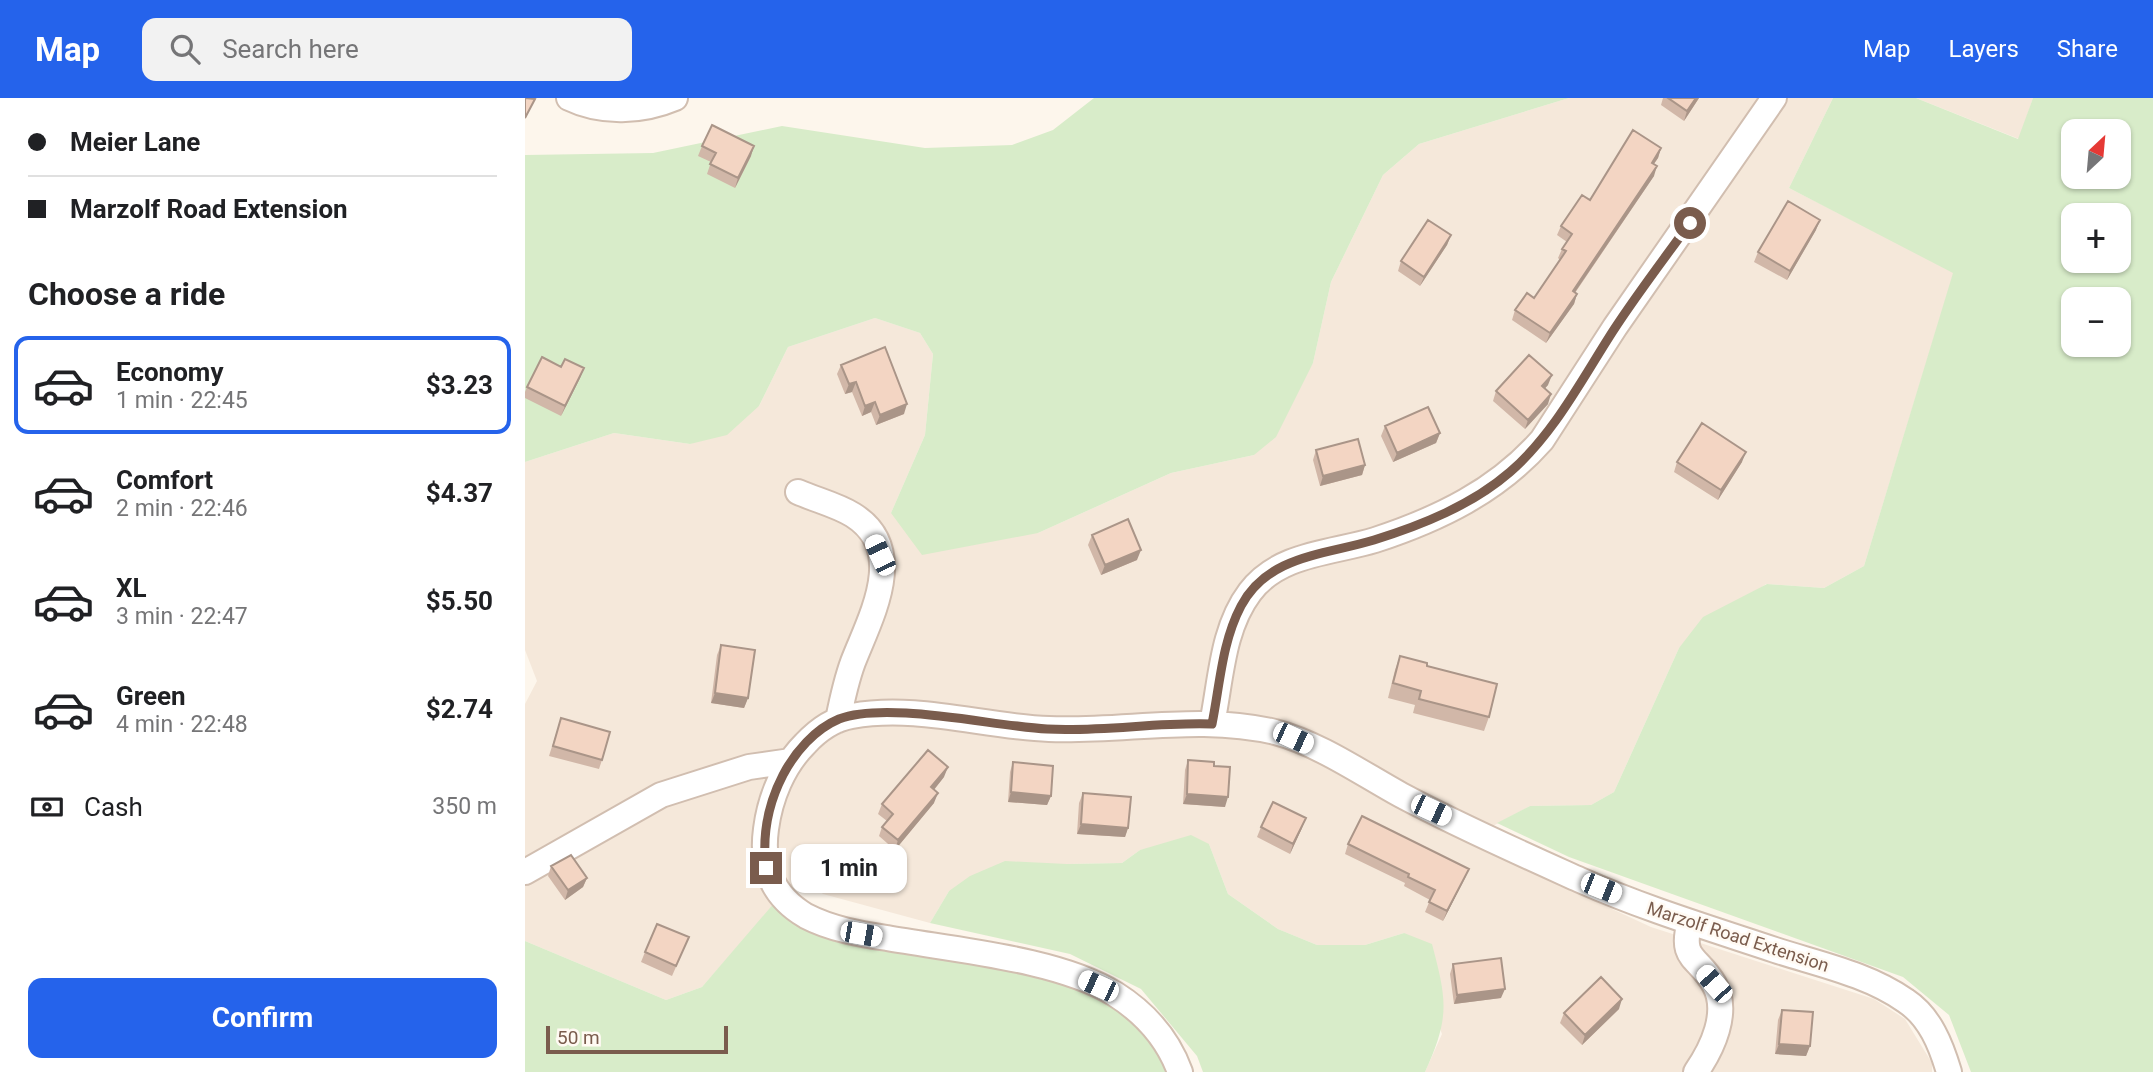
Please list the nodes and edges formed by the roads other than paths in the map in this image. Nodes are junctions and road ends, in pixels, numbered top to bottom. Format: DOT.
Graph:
graph roads {
  1 [pos="569,98"];
  2 [pos="675,98"];
  3 [pos="1774,98"];
  4 [pos="799,492"];
  5 [pos="838,720"];
  6 [pos="1212,724"];
  7 [pos="791,761"];
  8 [pos="525,872"];
  9 [pos="1691,922"];
  10 [pos="1181,1072"];
  11 [pos="1696,1072"];
  12 [pos="1949,1072"];
  1 -- 2 [label="street"];
  3 -- 6 [label="street"];
  4 -- 5 [label="street"];
  5 -- 6 [label="street, Marzolf Road Extension"];
  5 -- 7 [label="street, Marzolf Road Extension"];
  6 -- 9 [label="street, Marzolf Road Extension"];
  7 -- 8 [label="street"];
  7 -- 10 [label="street, Marzolf Road Extension"];
  9 -- 11 [label="street"];
  9 -- 12 [label="street, Marzolf Road Extension"];
}
